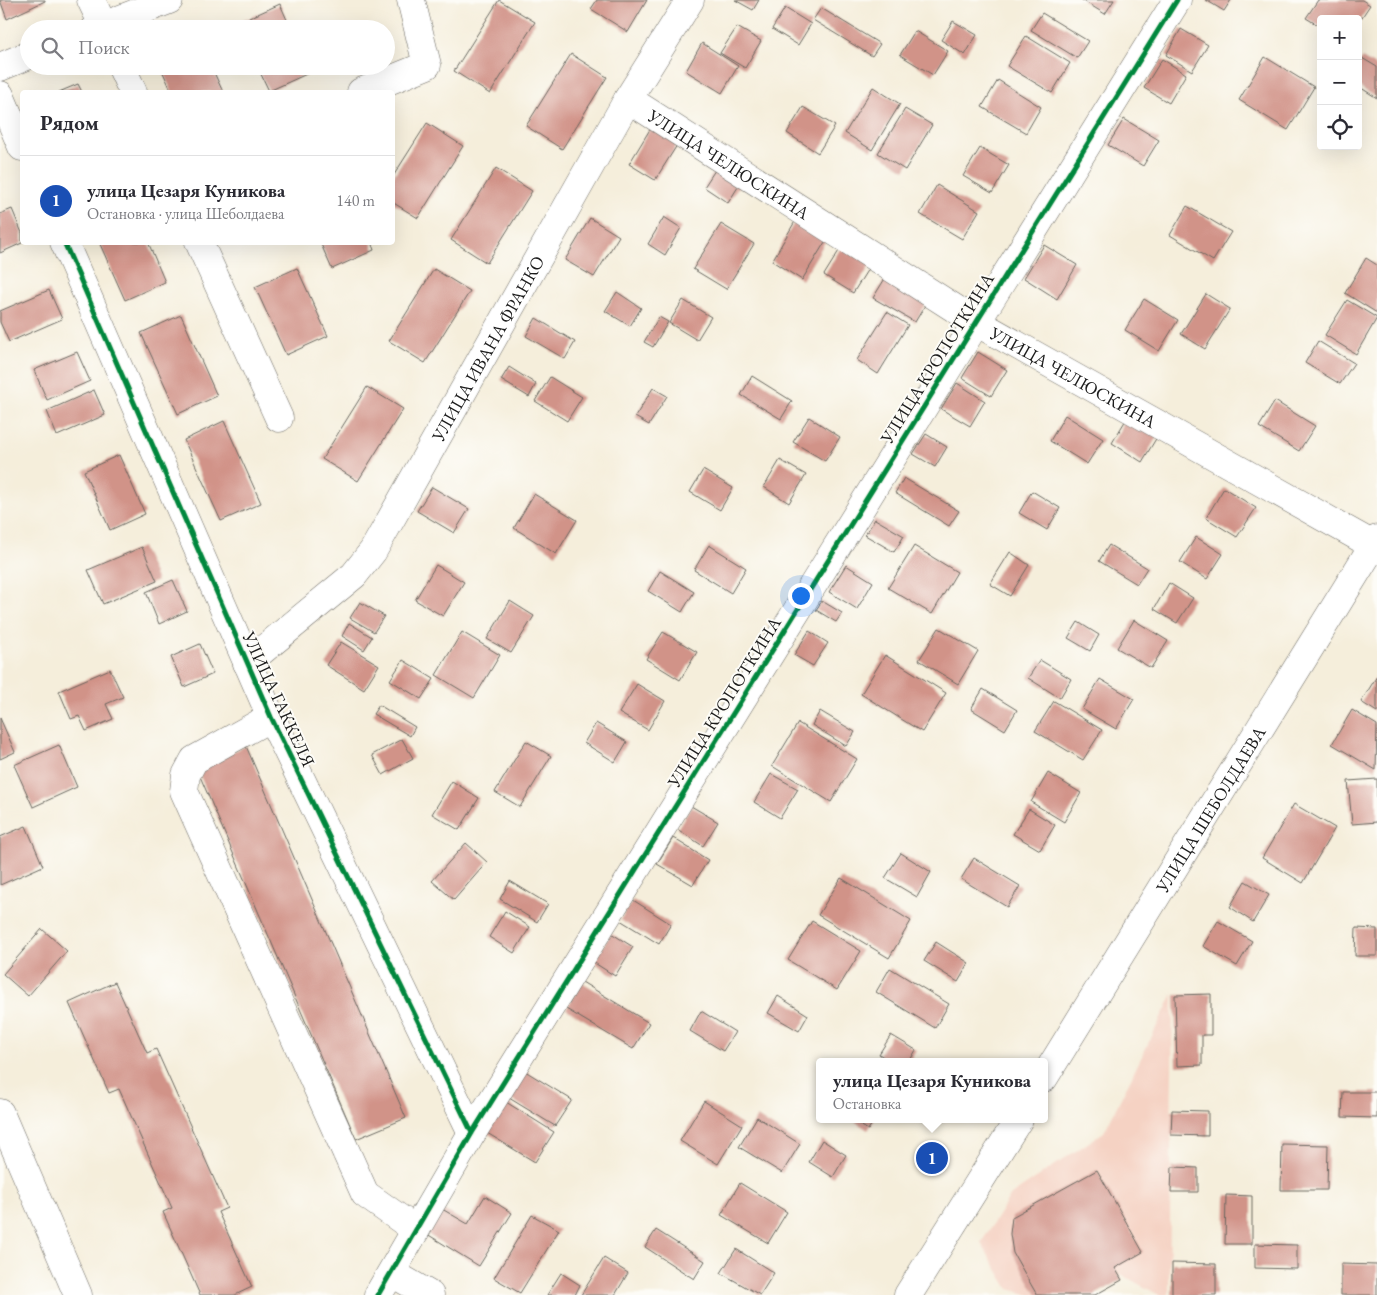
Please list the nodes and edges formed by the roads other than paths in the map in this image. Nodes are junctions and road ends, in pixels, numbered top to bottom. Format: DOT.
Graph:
graph roads {
  1 [pos="91,0"];
  2 [pos="169,0"];
  3 [pos="411,0"];
  4 [pos="690,0"];
  5 [pos="1173,2"];
  6 [pos="98,20"];
  7 [pos="120,20"];
  8 [pos="20,59"];
  9 [pos="0,67"];
  10 [pos="125,75"];
  11 [pos="131,90"];
  12 [pos="366,90"];
  13 [pos="0,95"];
  14 [pos="628,99"];
  15 [pos="20,142"];
  16 [pos="65,245"];
  17 [pos="200,245"];
  18 [pos="976,322"];
  19 [pos="279,418"];
  20 [pos="1375,542"];
  21 [pos="247,663"];
  22 [pos="271,716"];
  23 [pos="1048,1072"];
  24 [pos="0,1113"];
  25 [pos="1016,1123"];
  26 [pos="472,1133"];
  27 [pos="416,1230"];
  28 [pos="392,1273"];
  29 [pos="78,1295"];
  30 [pos="378,1295"];
  31 [pos="430,1295"];
  32 [pos="908,1295"];
  1 -- 6 [label="street"];
  2 -- 7 [label="street"];
  3 -- 12 [label="street"];
  4 -- 14 [label="street, УЛИЦА ИВАНА ФРАНКО"];
  5 -- 18 [label="street, УЛИЦА КРОПОТКИНА"];
  8 -- 9 [label="street"];
  10 -- 11 [label="street"];
  13 -- 15 [label="street"];
  14 -- 18 [label="street, УЛИЦА ЧЕЛЮСКИНА"];
  14 -- 21 [label="street, УЛИЦА ИВАНА ФРАНКО"];
  16 -- 21 [label="street, УЛИЦА ГАККЕЛЯ"];
  17 -- 19 [label="street"];
  18 -- 20 [label="street, УЛИЦА ЧЕЛЮСКИНА"];
  18 -- 26 [label="street, УЛИЦА КРОПОТКИНА"];
  20 -- 23 [label="street, УЛИЦА ШЕБОЛДАЕВА"];
  21 -- 22 [label="street, УЛИЦА ГАККЕЛЯ"];
  22 -- 26 [label="street, УЛИЦА ГАККЕЛЯ"];
  22 -- 27 [label="street"];
  24 -- 29 [label="street"];
  25 -- 32 [label="street"];
  26 -- 27 [label="street, УЛИЦА КРОПОТКИНА"];
  27 -- 28 [label="street, УЛИЦА КРОПОТКИНА"];
  28 -- 30 [label="street, УЛИЦА КРОПОТКИНА"];
  28 -- 31 [label="street"];
}
